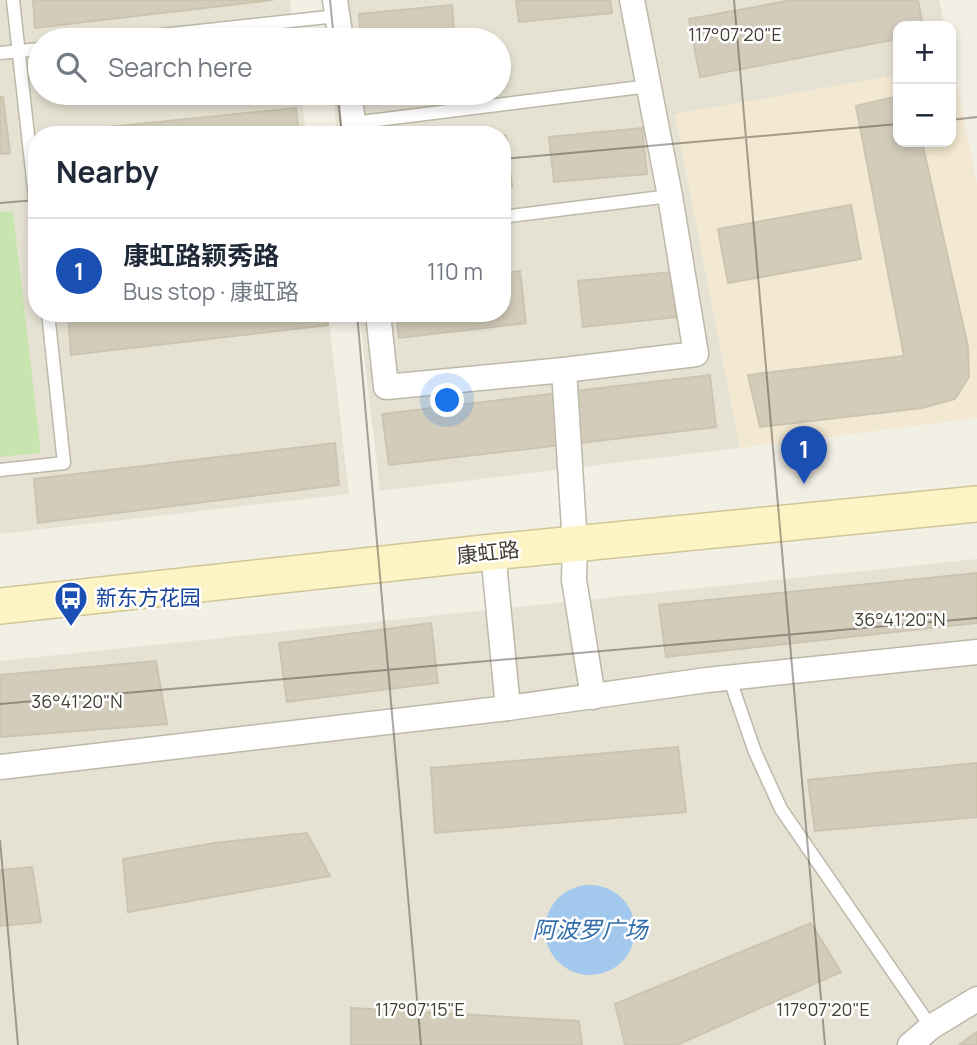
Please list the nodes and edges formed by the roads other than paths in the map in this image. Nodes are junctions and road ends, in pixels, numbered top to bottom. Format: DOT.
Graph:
graph roads {
  1 [pos="13,0"];
  2 [pos="632,0"];
  3 [pos="338,19"];
  4 [pos="243,28"];
  5 [pos="28,50"];
  6 [pos="18,51"];
  7 [pos="0,53"];
  8 [pos="649,86"];
  9 [pos="351,105"];
  10 [pos="354,126"];
  11 [pos="375,126"];
  12 [pos="28,138"];
  13 [pos="670,196"];
  14 [pos="511,216"];
  15 [pos="49,322"];
  16 [pos="379,322"];
  17 [pos="564,370"];
  18 [pos="0,470"];
  19 [pos="977,504"];
  20 [pos="575,545"];
  21 [pos="493,552"];
  22 [pos="0,606"];
  23 [pos="977,652"];
  24 [pos="729,677"];
  25 [pos="593,697"];
  26 [pos="508,708"];
  27 [pos="0,767"];
  28 [pos="977,999"];
  29 [pos="931,1027"];
  30 [pos="910,1045"];
  1 -- 6 [label="lane"];
  2 -- 8 [label="street"];
  3 -- 4 [label="lane"];
  5 -- 6 [label="lane"];
  6 -- 7 [label="lane"];
  6 -- 12 [label="lane"];
  8 -- 11 [label="lane"];
  8 -- 13 [label="street"];
  9 -- 10 [label="street"];
  13 -- 14 [label="lane"];
  13 -- 17 [label="street"];
  15 -- 18 [label="lane"];
  16 -- 17 [label="street"];
  17 -- 20 [label="street"];
  19 -- 20 [label="main road, 康虹路"];
  20 -- 21 [label="main road, 康虹路"];
  20 -- 25 [label="street"];
  21 -- 22 [label="main road, 康虹路"];
  21 -- 26 [label="street"];
  23 -- 24 [label="street"];
  24 -- 25 [label="street"];
  24 -- 29 [label="lane"];
  25 -- 26 [label="street"];
  26 -- 27 [label="street"];
  28 -- 29 [label="street"];
  29 -- 30 [label="street"];
}
